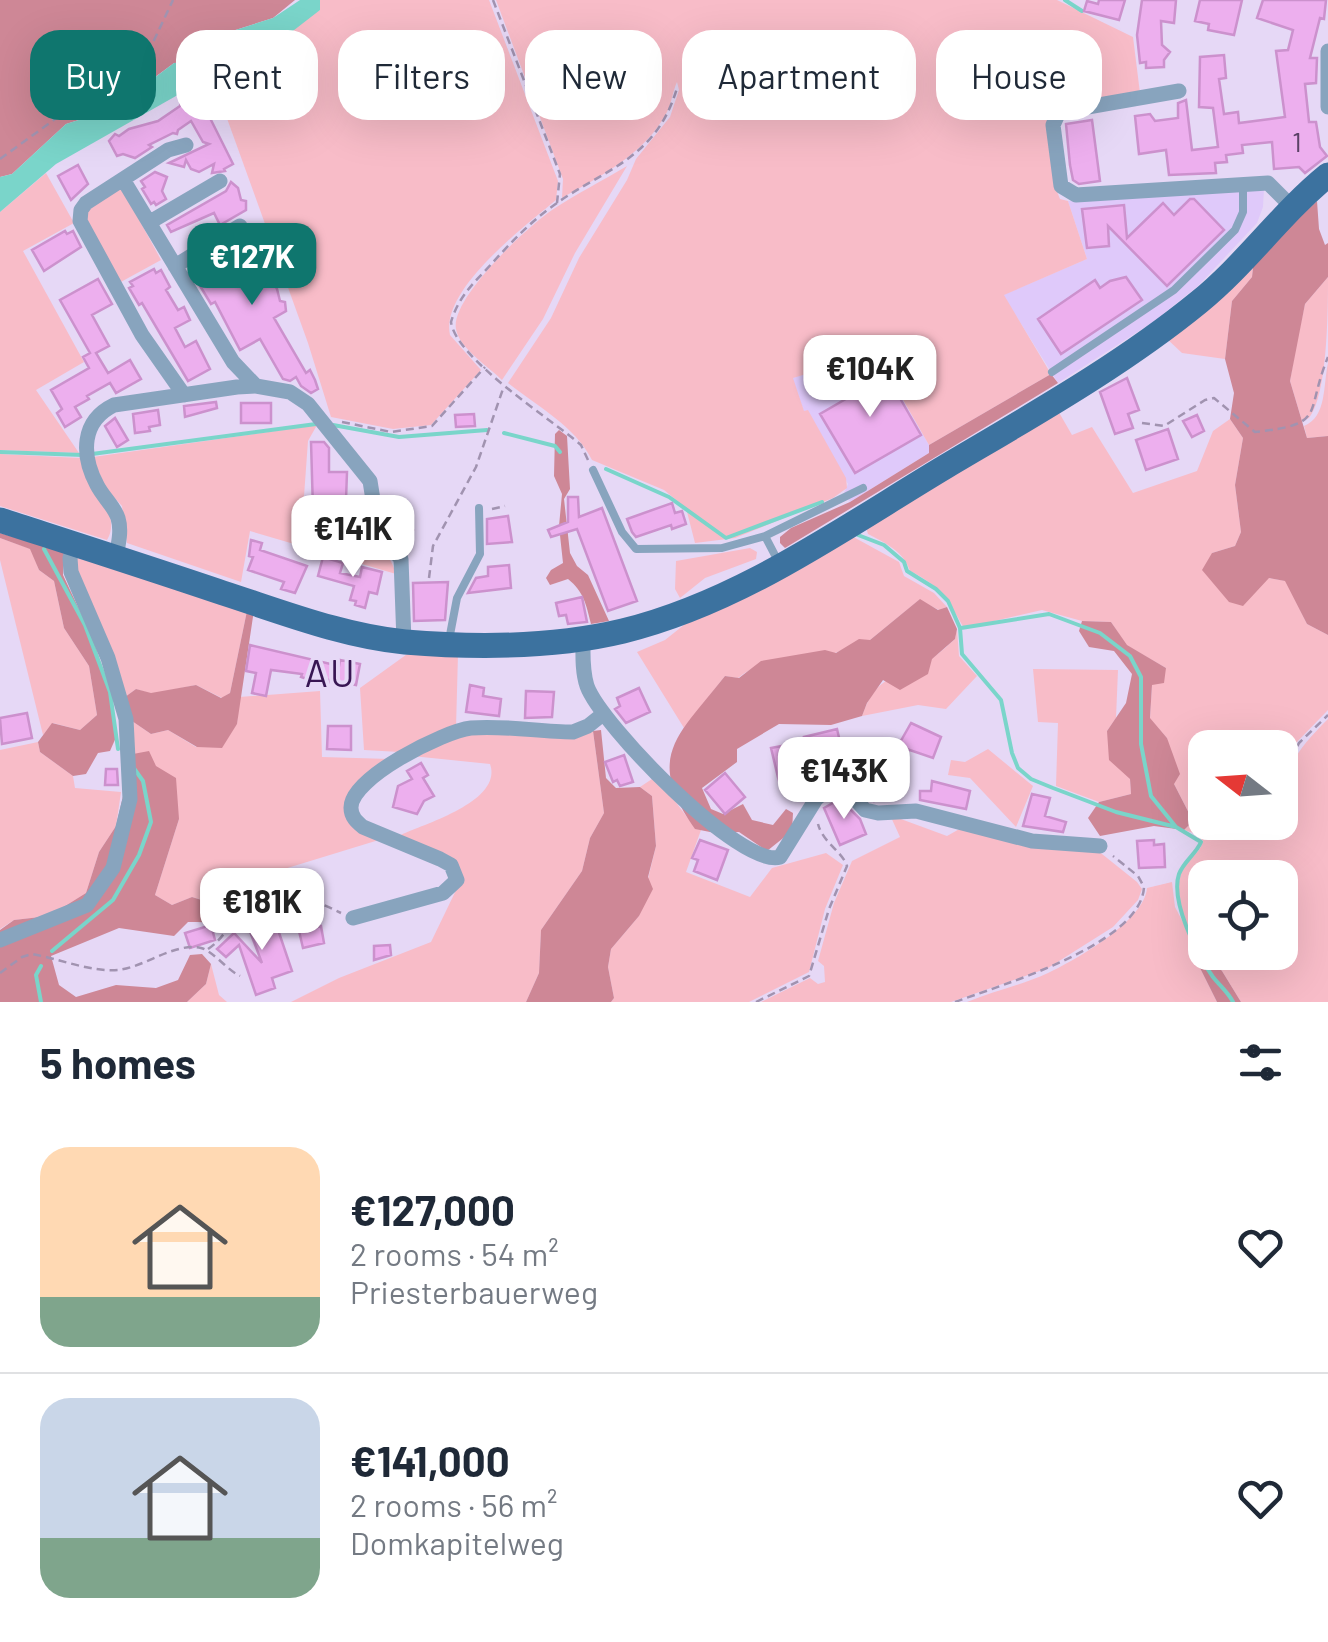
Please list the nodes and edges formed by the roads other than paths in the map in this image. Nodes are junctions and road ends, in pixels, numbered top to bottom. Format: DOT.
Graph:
graph roads {
  1 [pos="1328,50"];
  2 [pos="1180,92"];
  3 [pos="1328,108"];
  4 [pos="186,145"];
  5 [pos="1328,175"];
  6 [pos="220,180"];
  7 [pos="124,181"];
  8 [pos="1244,184"];
  9 [pos="1292,207"];
  10 [pos="150,222"];
  11 [pos="240,226"];
  12 [pos="175,266"];
  13 [pos="1052,372"];
  14 [pos="256,386"];
  15 [pos="184,395"];
  16 [pos="594,470"];
  17 [pos="863,488"];
  18 [pos="479,508"];
  19 [pos="0,520"];
  20 [pos="765,536"];
  21 [pos="73,550"];
  22 [pos="116,557"];
  23 [pos="780,565"];
  24 [pos="583,639"];
  25 [pos="404,642"];
  26 [pos="448,644"];
  27 [pos="602,714"];
  28 [pos="1100,846"];
  29 [pos="353,918"];
  30 [pos="0,940"];
  1 -- 3 [label="street"];
  2 -- 8 [label="street"];
  4 -- 7 [label="street"];
  5 -- 9 [label="main road"];
  6 -- 10 [label="street"];
  7 -- 10 [label="street"];
  7 -- 15 [label="street"];
  8 -- 9 [label="street"];
  8 -- 13 [label="lane"];
  9 -- 23 [label="main road"];
  10 -- 12 [label="street"];
  11 -- 12 [label="street"];
  12 -- 14 [label="street"];
  14 -- 15 [label="street"];
  14 -- 25 [label="street"];
  15 -- 22 [label="street"];
  16 -- 20 [label="lane"];
  17 -- 20 [label="lane"];
  18 -- 26 [label="lane"];
  19 -- 21 [label="main road"];
  20 -- 23 [label="lane"];
  21 -- 22 [label="main road"];
  21 -- 30 [label="street"];
  22 -- 25 [label="main road"];
  23 -- 24 [label="main road"];
  24 -- 26 [label="main road"];
  24 -- 27 [label="street"];
  25 -- 26 [label="main road"];
  27 -- 28 [label="street"];
  27 -- 29 [label="street"];
}
